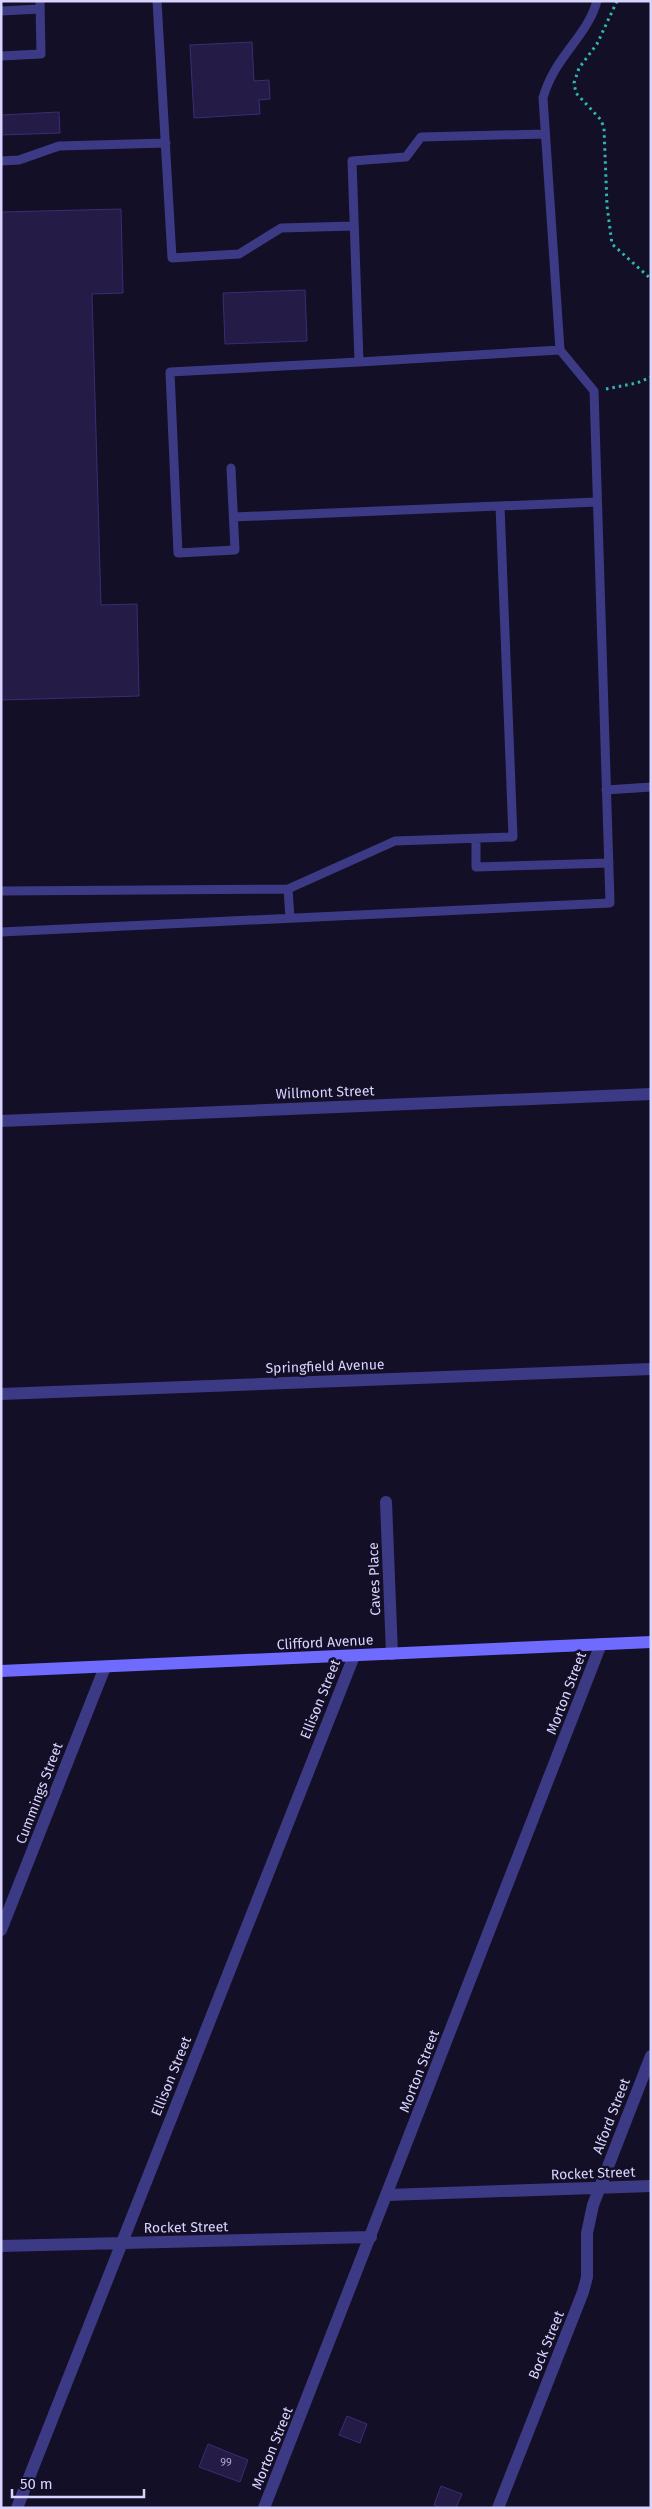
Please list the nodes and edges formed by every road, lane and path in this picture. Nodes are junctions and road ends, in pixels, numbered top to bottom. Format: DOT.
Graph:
graph roads {
  1 [pos="157,1"];
  2 [pos="597,1"];
  3 [pos="617,1"];
  4 [pos="40,5"];
  5 [pos="1,11"];
  6 [pos="1,56"];
  7 [pos="544,134"];
  8 [pos="166,143"];
  9 [pos="1,161"];
  10 [pos="354,226"];
  11 [pos="651,279"];
  12 [pos="560,350"];
  13 [pos="359,362"];
  14 [pos="651,377"];
  15 [pos="594,391"];
  16 [pos="231,468"];
  17 [pos="597,502"];
  18 [pos="500,506"];
  19 [pos="234,517"];
  20 [pos="651,788"];
  21 [pos="606,790"];
  22 [pos="476,838"];
  23 [pos="608,863"];
  24 [pos="288,888"];
  25 [pos="1,890"];
  26 [pos="290,918"];
  27 [pos="1,932"];
  28 [pos="651,1094"];
  29 [pos="1,1121"];
  30 [pos="651,1369"];
  31 [pos="1,1394"];
  32 [pos="386,1502"];
  33 [pos="651,1642"];
  34 [pos="601,1644"];
  35 [pos="392,1654"];
  36 [pos="354,1656"];
  37 [pos="105,1667"];
  38 [pos="1,1671"];
  39 [pos="1,1930"];
  40 [pos="651,2056"];
  41 [pos="651,2186"];
  42 [pos="599,2188"];
  43 [pos="387,2195"];
  44 [pos="371,2237"];
  45 [pos="121,2243"];
  46 [pos="1,2246"];
  47 [pos="17,2508"];
  48 [pos="264,2508"];
  49 [pos="498,2508"];
  1 -- 8 [label="lane"];
  2 -- 7 [label="lane"];
  3 -- 11 [label="path"];
  4 -- 5 [label="lane"];
  4 -- 6 [label="lane"];
  7 -- 10 [label="lane"];
  7 -- 12 [label="lane"];
  8 -- 9 [label="lane"];
  8 -- 10 [label="lane"];
  10 -- 13 [label="lane"];
  12 -- 13 [label="lane"];
  12 -- 15 [label="lane"];
  13 -- 19 [label="lane"];
  14 -- 15 [label="path"];
  15 -- 17 [label="lane"];
  16 -- 19 [label="lane"];
  17 -- 18 [label="lane"];
  17 -- 21 [label="lane"];
  18 -- 19 [label="lane"];
  18 -- 22 [label="lane"];
  20 -- 21 [label="lane"];
  21 -- 23 [label="lane"];
  22 -- 23 [label="lane"];
  22 -- 24 [label="lane"];
  23 -- 26 [label="lane"];
  24 -- 25 [label="lane"];
  24 -- 26 [label="lane"];
  26 -- 27 [label="lane"];
  28 -- 29 [label="street, Willmont Street"];
  30 -- 31 [label="street, Springfield Avenue"];
  32 -- 35 [label="street, Caves Place"];
  33 -- 34 [label="main road, Clifford Avenue"];
  34 -- 35 [label="main road, Clifford Avenue"];
  34 -- 43 [label="street, Morton Street"];
  35 -- 36 [label="main road, Clifford Avenue"];
  36 -- 37 [label="main road, Clifford Avenue"];
  36 -- 45 [label="street, Ellison Street"];
  37 -- 38 [label="main road, Clifford Avenue"];
  37 -- 39 [label="street, Cummings Street"];
  40 -- 42 [label="street, Alford Street"];
  41 -- 42 [label="street, Rocket Street"];
  42 -- 43 [label="street, Rocket Street"];
  42 -- 49 [label="street, Bock Street"];
  43 -- 44 [label="street, Morton Street"];
  44 -- 45 [label="street, Rocket Street"];
  44 -- 48 [label="street, Morton Street"];
  45 -- 46 [label="street, Rocket Street"];
  45 -- 47 [label="street, Ellison Street"];
}
